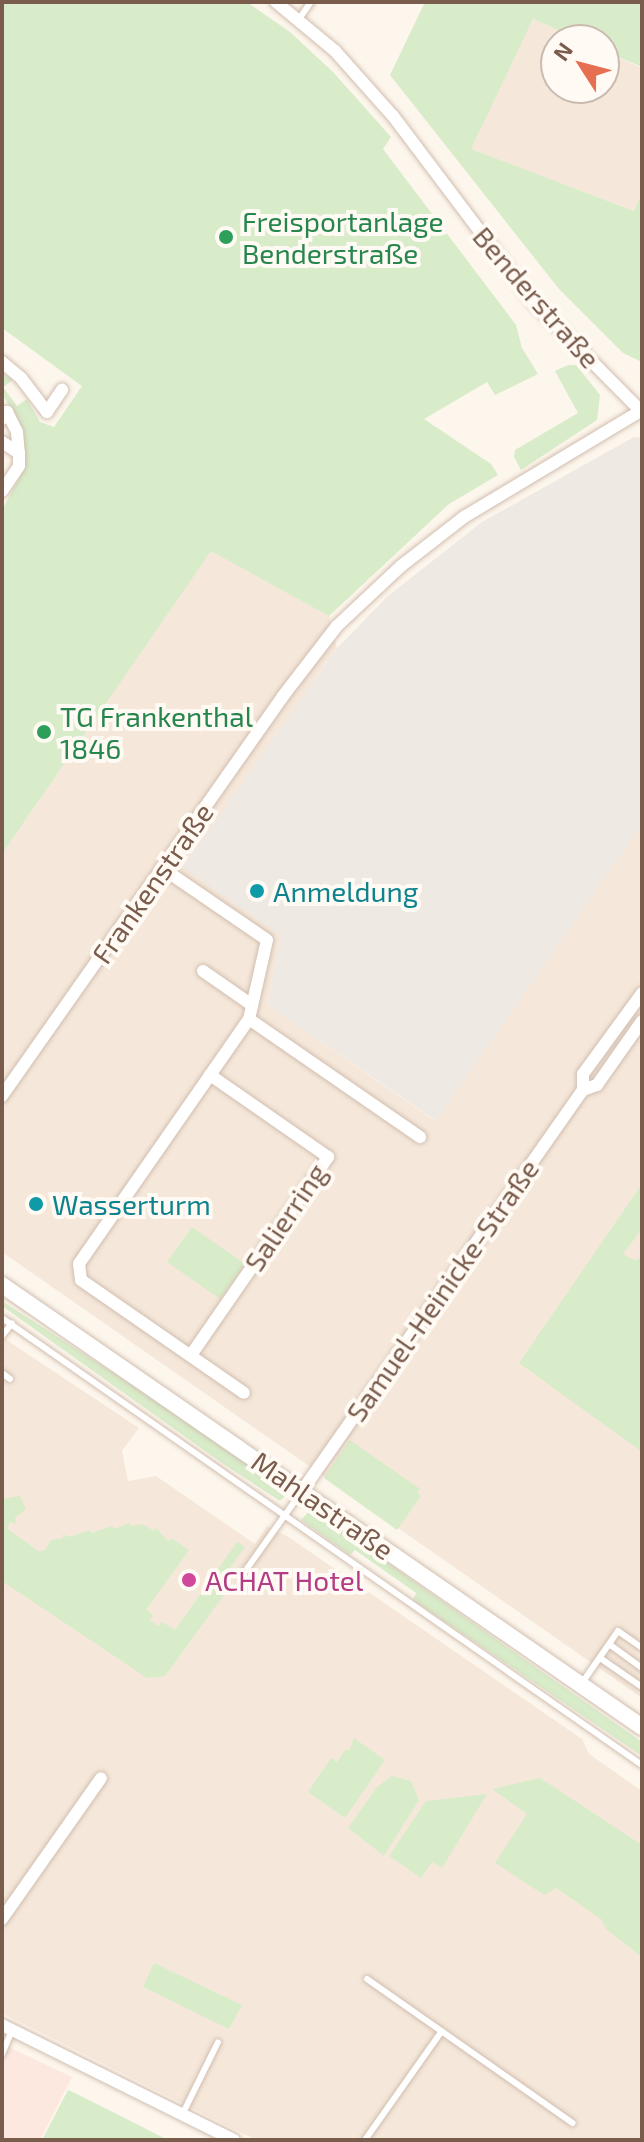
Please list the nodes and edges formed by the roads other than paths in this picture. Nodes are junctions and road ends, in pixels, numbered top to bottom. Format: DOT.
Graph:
graph roads {
  1 [pos="276,2"];
  2 [pos="311,2"];
  3 [pos="299,19"];
  4 [pos="2,362"];
  5 [pos="62,390"];
  6 [pos="4,411"];
  7 [pos="641,411"];
  8 [pos="2,442"];
  9 [pos="19,453"];
  10 [pos="2,491"];
  11 [pos="162,868"];
  12 [pos="203,971"];
  13 [pos="642,993"];
  14 [pos="252,1005"];
  15 [pos="249,1019"];
  16 [pos="642,1021"];
  17 [pos="210,1075"];
  18 [pos="583,1090"];
  19 [pos="2,1096"];
  20 [pos="420,1137"];
  21 [pos="2,1285"];
  22 [pos="2,1318"];
  23 [pos="12,1323"];
  24 [pos="2,1336"];
  25 [pos="191,1355"];
  26 [pos="2,1373"];
  27 [pos="10,1379"];
  28 [pos="244,1393"];
  29 [pos="302,1491"];
  30 [pos="284,1515"];
  31 [pos="241,1577"];
  32 [pos="609,1644"];
  33 [pos="642,1648"];
  34 [pos="600,1658"];
  35 [pos="642,1668"];
  36 [pos="581,1685"];
  37 [pos="642,1687"];
  38 [pos="640,1721"];
  39 [pos="642,1765"];
  40 [pos="101,1778"];
  41 [pos="2,1919"];
  42 [pos="367,1979"];
  43 [pos="7,2028"];
  44 [pos="442,2031"];
  45 [pos="218,2042"];
  46 [pos="2,2054"];
  47 [pos="182,2115"];
  48 [pos="573,2123"];
  49 [pos="234,2140"];
  50 [pos="365,2140"];
  1 -- 3 [label="street, Benderstraße"];
  2 -- 3 [label="lane"];
  3 -- 7 [label="street, Benderstraße"];
  4 -- 5 [label="street"];
  6 -- 9 [label="street"];
  7 -- 11 [label="street, Frankenstraße"];
  8 -- 9 [label="street"];
  9 -- 10 [label="street"];
  11 -- 14 [label="street"];
  11 -- 19 [label="street, Frankenstraße"];
  12 -- 14 [label="street"];
  13 -- 18 [label="street, Samuel-Heinicke-Straße"];
  14 -- 15 [label="street"];
  15 -- 17 [label="street"];
  15 -- 20 [label="street"];
  16 -- 18 [label="street, Samuel-Heinicke-Straße"];
  17 -- 25 [label="street"];
  17 -- 25 [label="street, Salierring"];
  18 -- 29 [label="street, Samuel-Heinicke-Straße"];
  21 -- 29 [label="street, Mahlastraße"];
  22 -- 23 [label="lane"];
  23 -- 24 [label="lane"];
  23 -- 30 [label="lane"];
  25 -- 28 [label="street"];
  26 -- 27 [label="lane"];
  29 -- 30 [label="lane"];
  29 -- 36 [label="street, Mahlastraße"];
  30 -- 31 [label="lane"];
  30 -- 39 [label="lane"];
  32 -- 33 [label="lane"];
  32 -- 34 [label="lane"];
  32 -- 35 [label="lane"];
  34 -- 36 [label="lane"];
  34 -- 37 [label="lane"];
  36 -- 38 [label="street, Mahlastraße"];
  40 -- 41 [label="street"];
  42 -- 44 [label="lane"];
  43 -- 46 [label="lane"];
  43 -- 47 [label="street"];
  44 -- 48 [label="lane"];
  44 -- 50 [label="lane"];
  45 -- 47 [label="lane"];
  47 -- 49 [label="street"];
}
